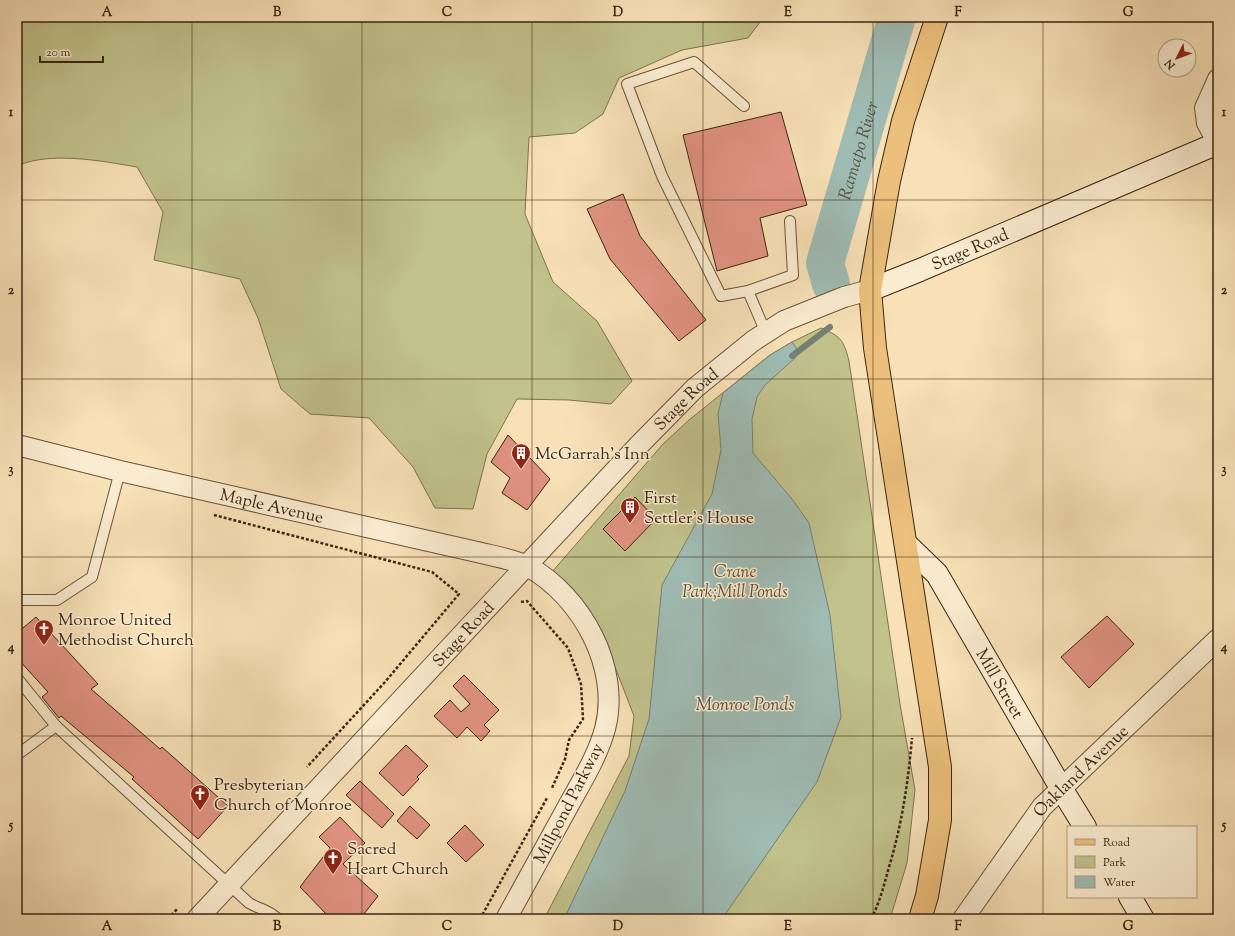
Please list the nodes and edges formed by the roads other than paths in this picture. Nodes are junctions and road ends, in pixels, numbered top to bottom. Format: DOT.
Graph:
graph roads {
  1 [pos="937,17"];
  2 [pos="1218,79"];
  3 [pos="744,106"];
  4 [pos="1218,143"];
  5 [pos="790,221"];
  6 [pos="870,290"];
  7 [pos="748,291"];
  8 [pos="766,333"];
  9 [pos="17,446"];
  10 [pos="120,471"];
  11 [pos="907,545"];
  12 [pos="527,566"];
  13 [pos="17,600"];
  14 [pos="1218,639"];
  15 [pos="18,680"];
  16 [pos="56,726"];
  17 [pos="17,755"];
  18 [pos="1061,788"];
  19 [pos="1084,826"];
  20 [pos="230,885"];
  21 [pos="1131,898"];
  22 [pos="197,919"];
  23 [pos="278,919"];
  24 [pos="506,919"];
  25 [pos="920,919"];
  26 [pos="963,919"];
  27 [pos="1144,919"];
  1 -- 6 [label="main road"];
  2 -- 4 [label="street"];
  3 -- 7 [label="lane"];
  4 -- 6 [label="street, Stage Road"];
  5 -- 7 [label="lane"];
  6 -- 8 [label="street, Stage Road"];
  6 -- 11 [label="main road"];
  7 -- 8 [label="lane"];
  8 -- 12 [label="street, Stage Road"];
  9 -- 10 [label="street, Maple Avenue"];
  10 -- 12 [label="street, Maple Avenue"];
  10 -- 13 [label="lane"];
  11 -- 18 [label="street, Mill Street"];
  11 -- 25 [label="main road"];
  12 -- 20 [label="street, Stage Road"];
  12 -- 24 [label="street, Millpond Parkway"];
  14 -- 18 [label="street, Oakland Avenue"];
  15 -- 16 [label="lane"];
  16 -- 17 [label="lane"];
  16 -- 20 [label="lane"];
  18 -- 19 [label="street, Mill Street"];
  18 -- 26 [label="street, Oakland Avenue"];
  20 -- 22 [label="street, Stage Road"];
  20 -- 23 [label="lane"];
  21 -- 27 [label="street"];
}
